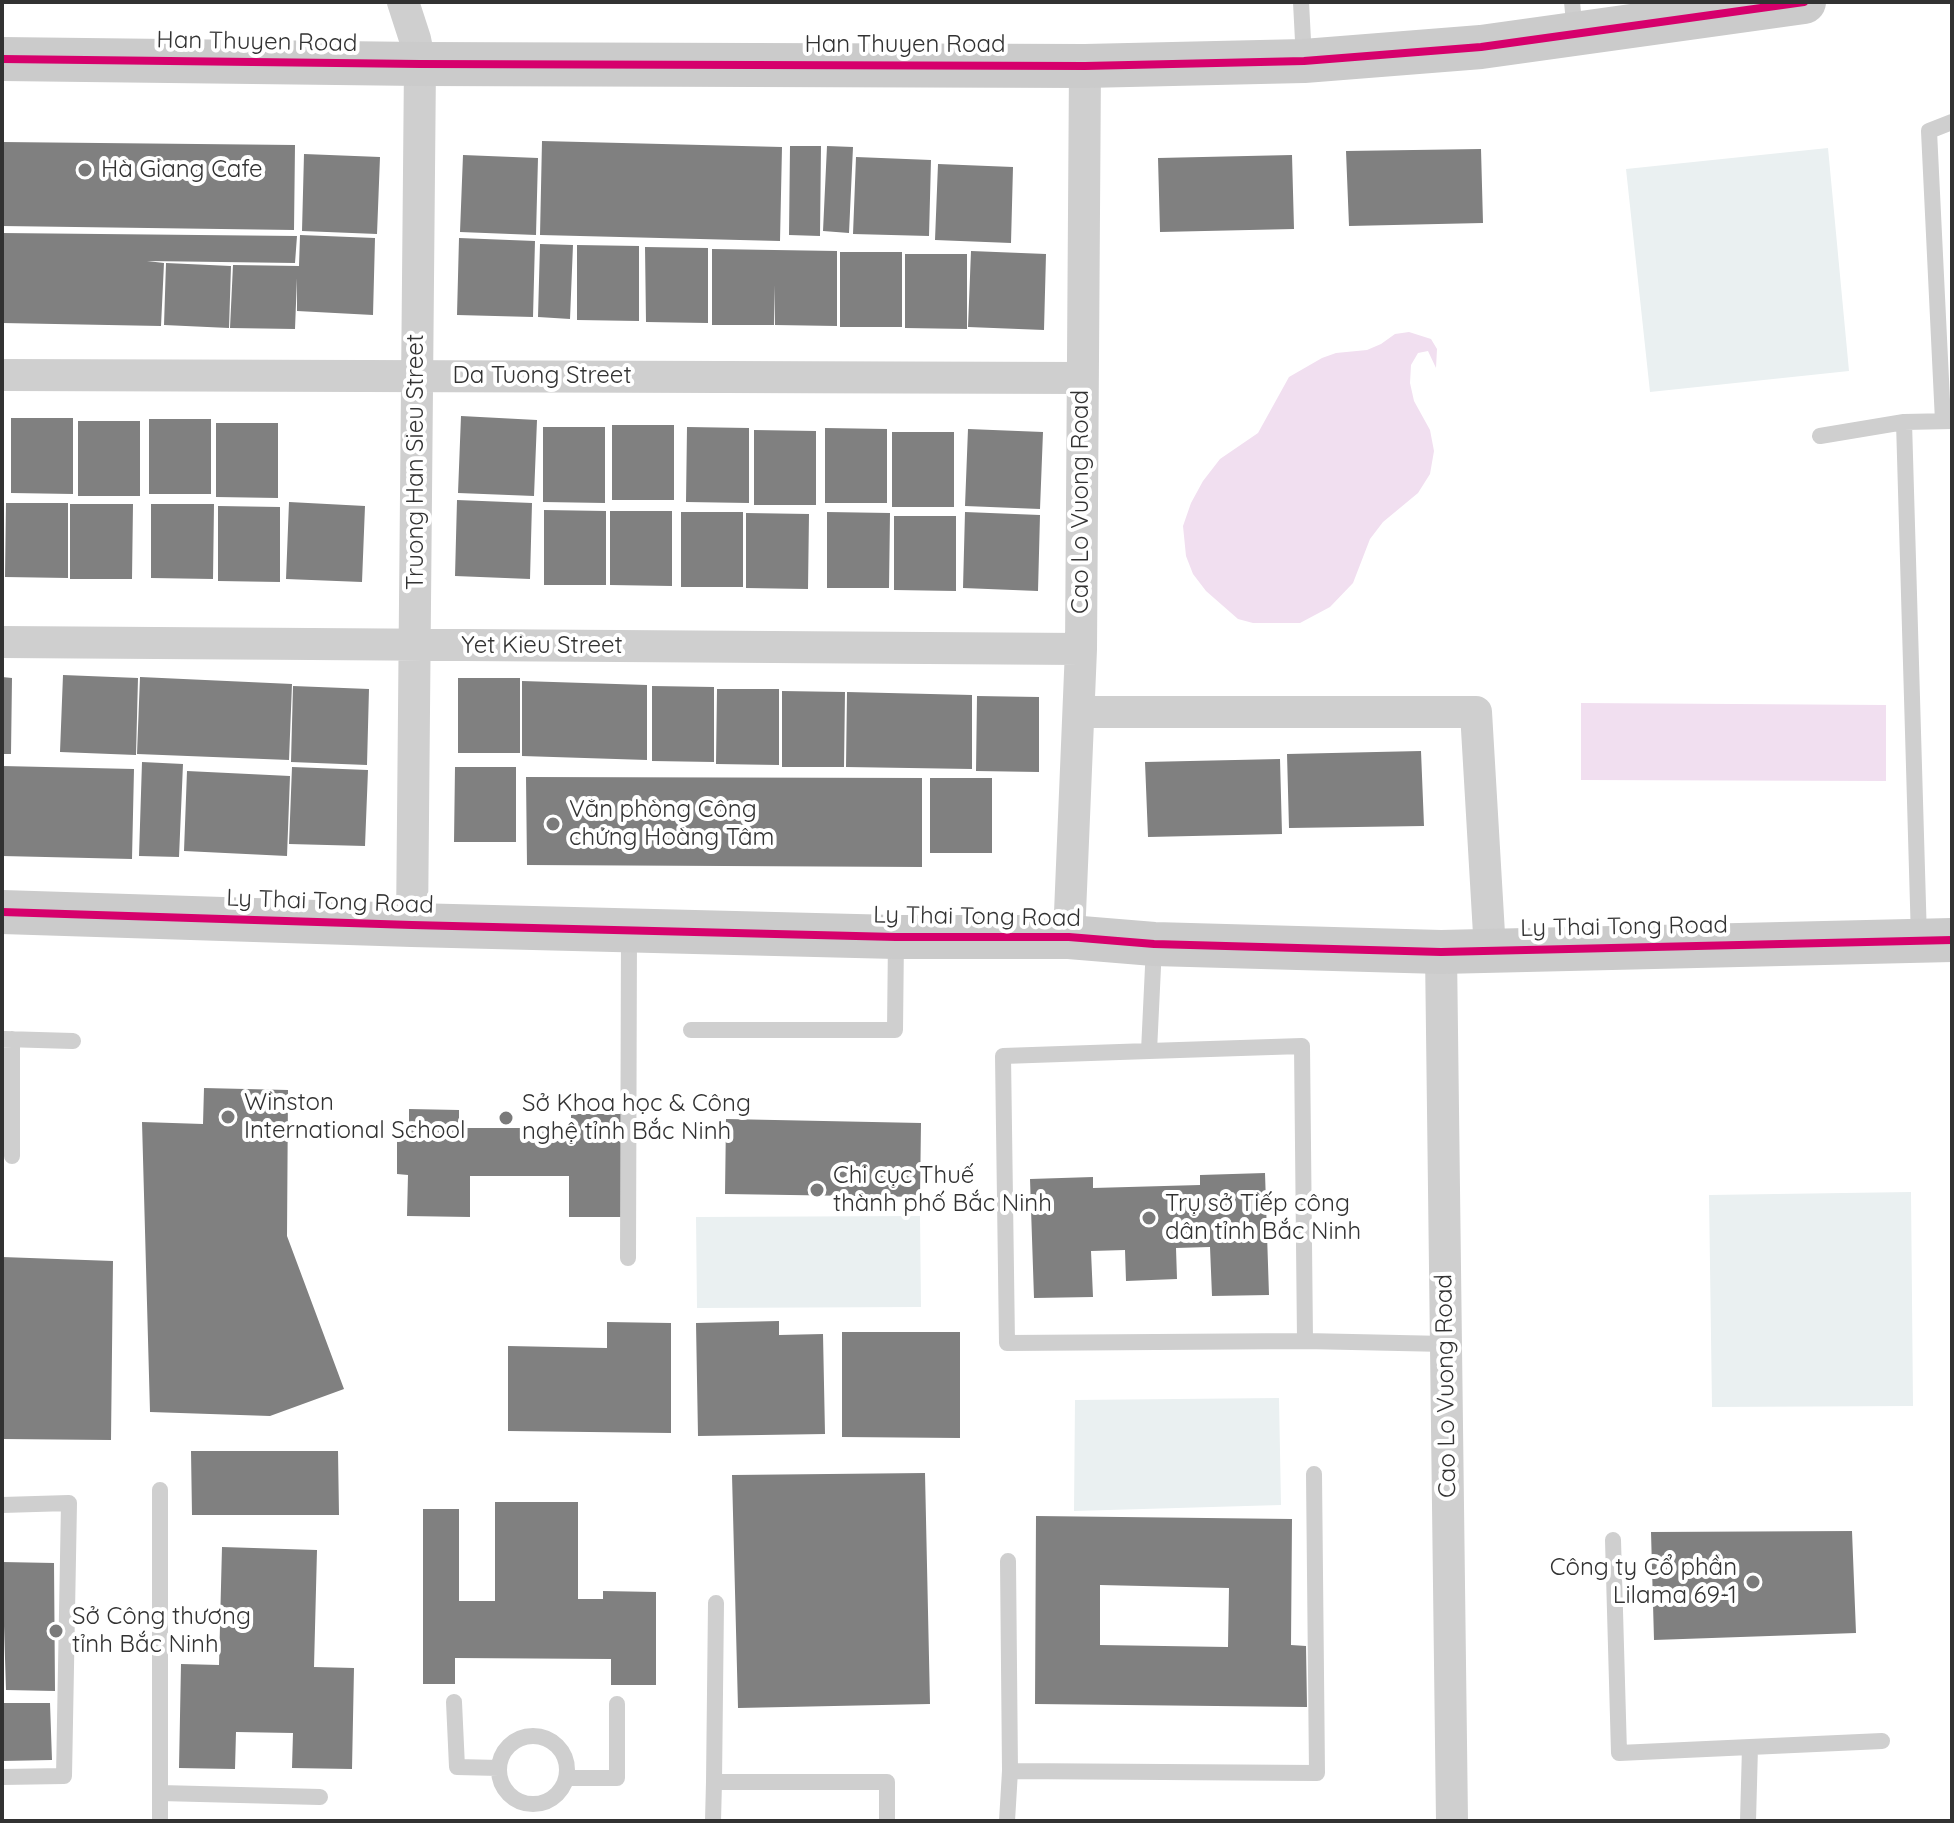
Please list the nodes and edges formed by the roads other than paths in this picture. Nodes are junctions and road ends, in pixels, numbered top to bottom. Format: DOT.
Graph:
graph roads {
  1 [pos="403,2"];
  2 [pos="1301,2"];
  3 [pos="1804,2"];
  4 [pos="1573,18"];
  5 [pos="2,59"];
  6 [pos="1304,61"];
  7 [pos="420,64"];
  8 [pos="1085,66"];
  9 [pos="1952,122"];
  10 [pos="2,375"];
  11 [pos="417,376"];
  12 [pos="1082,378"];
  13 [pos="1948,421"];
  14 [pos="1904,422"];
  15 [pos="1820,436"];
  16 [pos="2,642"];
  17 [pos="414,645"];
  18 [pos="1081,649"];
  19 [pos="1079,712"];
  20 [pos="2,912"];
  21 [pos="412,925"];
  22 [pos="629,929"];
  23 [pos="896,937"];
  24 [pos="1069,937"];
  25 [pos="1936,940"];
  26 [pos="1154,944"];
  27 [pos="1490,951"];
  28 [pos="1441,952"];
  29 [pos="691,1030"];
  30 [pos="7,1039"];
  31 [pos="73,1041"];
  32 [pos="1149,1051"];
  33 [pos="12,1156"];
  34 [pos="628,1258"];
  35 [pos="1305,1341"];
  36 [pos="1446,1344"];
  37 [pos="1314,1474"];
  38 [pos="160,1490"];
  39 [pos="2,1505"];
  40 [pos="1613,1540"];
  41 [pos="1008,1561"];
  42 [pos="716,1603"];
  43 [pos="454,1702"];
  44 [pos="617,1704"];
  45 [pos="1882,1741"];
  46 [pos="1750,1747"];
  47 [pos="499,1768"];
  48 [pos="1010,1771"];
  49 [pos="2,1777"];
  50 [pos="566,1778"];
  51 [pos="714,1782"];
  52 [pos="160,1793"];
  53 [pos="320,1797"];
  54 [pos="529,1813"];
  55 [pos="160,1821"];
  56 [pos="713,1821"];
  57 [pos="887,1821"];
  58 [pos="1007,1821"];
  59 [pos="1452,1821"];
  60 [pos="1748,1821"];
  1 -- 7 [label="street, Truong Han Sieu Street"];
  2 -- 6 [label="lane"];
  3 -- 4 [label="street, Han Thuyen Road"];
  4 -- 6 [label="street, Han Thuyen Road"];
  5 -- 7 [label="street, Han Thuyen Road"];
  6 -- 8 [label="street, Han Thuyen Road"];
  7 -- 8 [label="street, Han Thuyen Road"];
  7 -- 11 [label="street, Truong Han Sieu Street"];
  8 -- 12 [label="street, Cao Lo Vuong Road"];
  9 -- 13 [label="lane"];
  10 -- 11 [label="street, Da Tuong Street"];
  11 -- 12 [label="street, Da Tuong Street"];
  11 -- 17 [label="street, Truong Han Sieu Street"];
  12 -- 18 [label="street, Cao Lo Vuong Road"];
  13 -- 14 [label="lane"];
  14 -- 15 [label="lane"];
  14 -- 25 [label="lane"];
  16 -- 17 [label="street, Yet Kieu Street"];
  17 -- 18 [label="street, Yet Kieu Street"];
  17 -- 21 [label="street, Truong Han Sieu Street"];
  18 -- 19 [label="street, Cao Lo Vuong Road"];
  19 -- 24 [label="street, Cao Lo Vuong Road"];
  19 -- 27 [label="street"];
  20 -- 21 [label="street, Ly Thai Tong Road"];
  21 -- 22 [label="street, Ly Thai Tong Road"];
  22 -- 23 [label="street, Ly Thai Tong Road"];
  22 -- 34 [label="lane"];
  23 -- 24 [label="street, Ly Thai Tong Road"];
  23 -- 29 [label="lane"];
  24 -- 26 [label="street, Ly Thai Tong Road"];
  25 -- 27 [label="street, Ly Thai Tong Road"];
  26 -- 28 [label="street, Ly Thai Tong Road"];
  26 -- 32 [label="lane"];
  27 -- 28 [label="street, Ly Thai Tong Road"];
  28 -- 36 [label="street, Cao Lo Vuong Road"];
  30 -- 31 [label="lane"];
  30 -- 33 [label="lane"];
  32 -- 35 [label="lane"];
  32 -- 35 [label="lane"];
  35 -- 36 [label="lane"];
  36 -- 59 [label="street, Cao Lo Vuong Road"];
  37 -- 48 [label="lane"];
  38 -- 52 [label="lane"];
  39 -- 49 [label="lane"];
  40 -- 46 [label="lane"];
  41 -- 48 [label="lane"];
  42 -- 51 [label="lane"];
  43 -- 47 [label="lane"];
  44 -- 50 [label="lane"];
  45 -- 46 [label="lane"];
  46 -- 60 [label="lane"];
  47 -- 50 [label="lane"];
  47 -- 54 [label="lane"];
  48 -- 58 [label="lane"];
  50 -- 54 [label="lane"];
  51 -- 56 [label="lane"];
  51 -- 57 [label="lane"];
  52 -- 53 [label="lane"];
  52 -- 55 [label="lane"];
}
